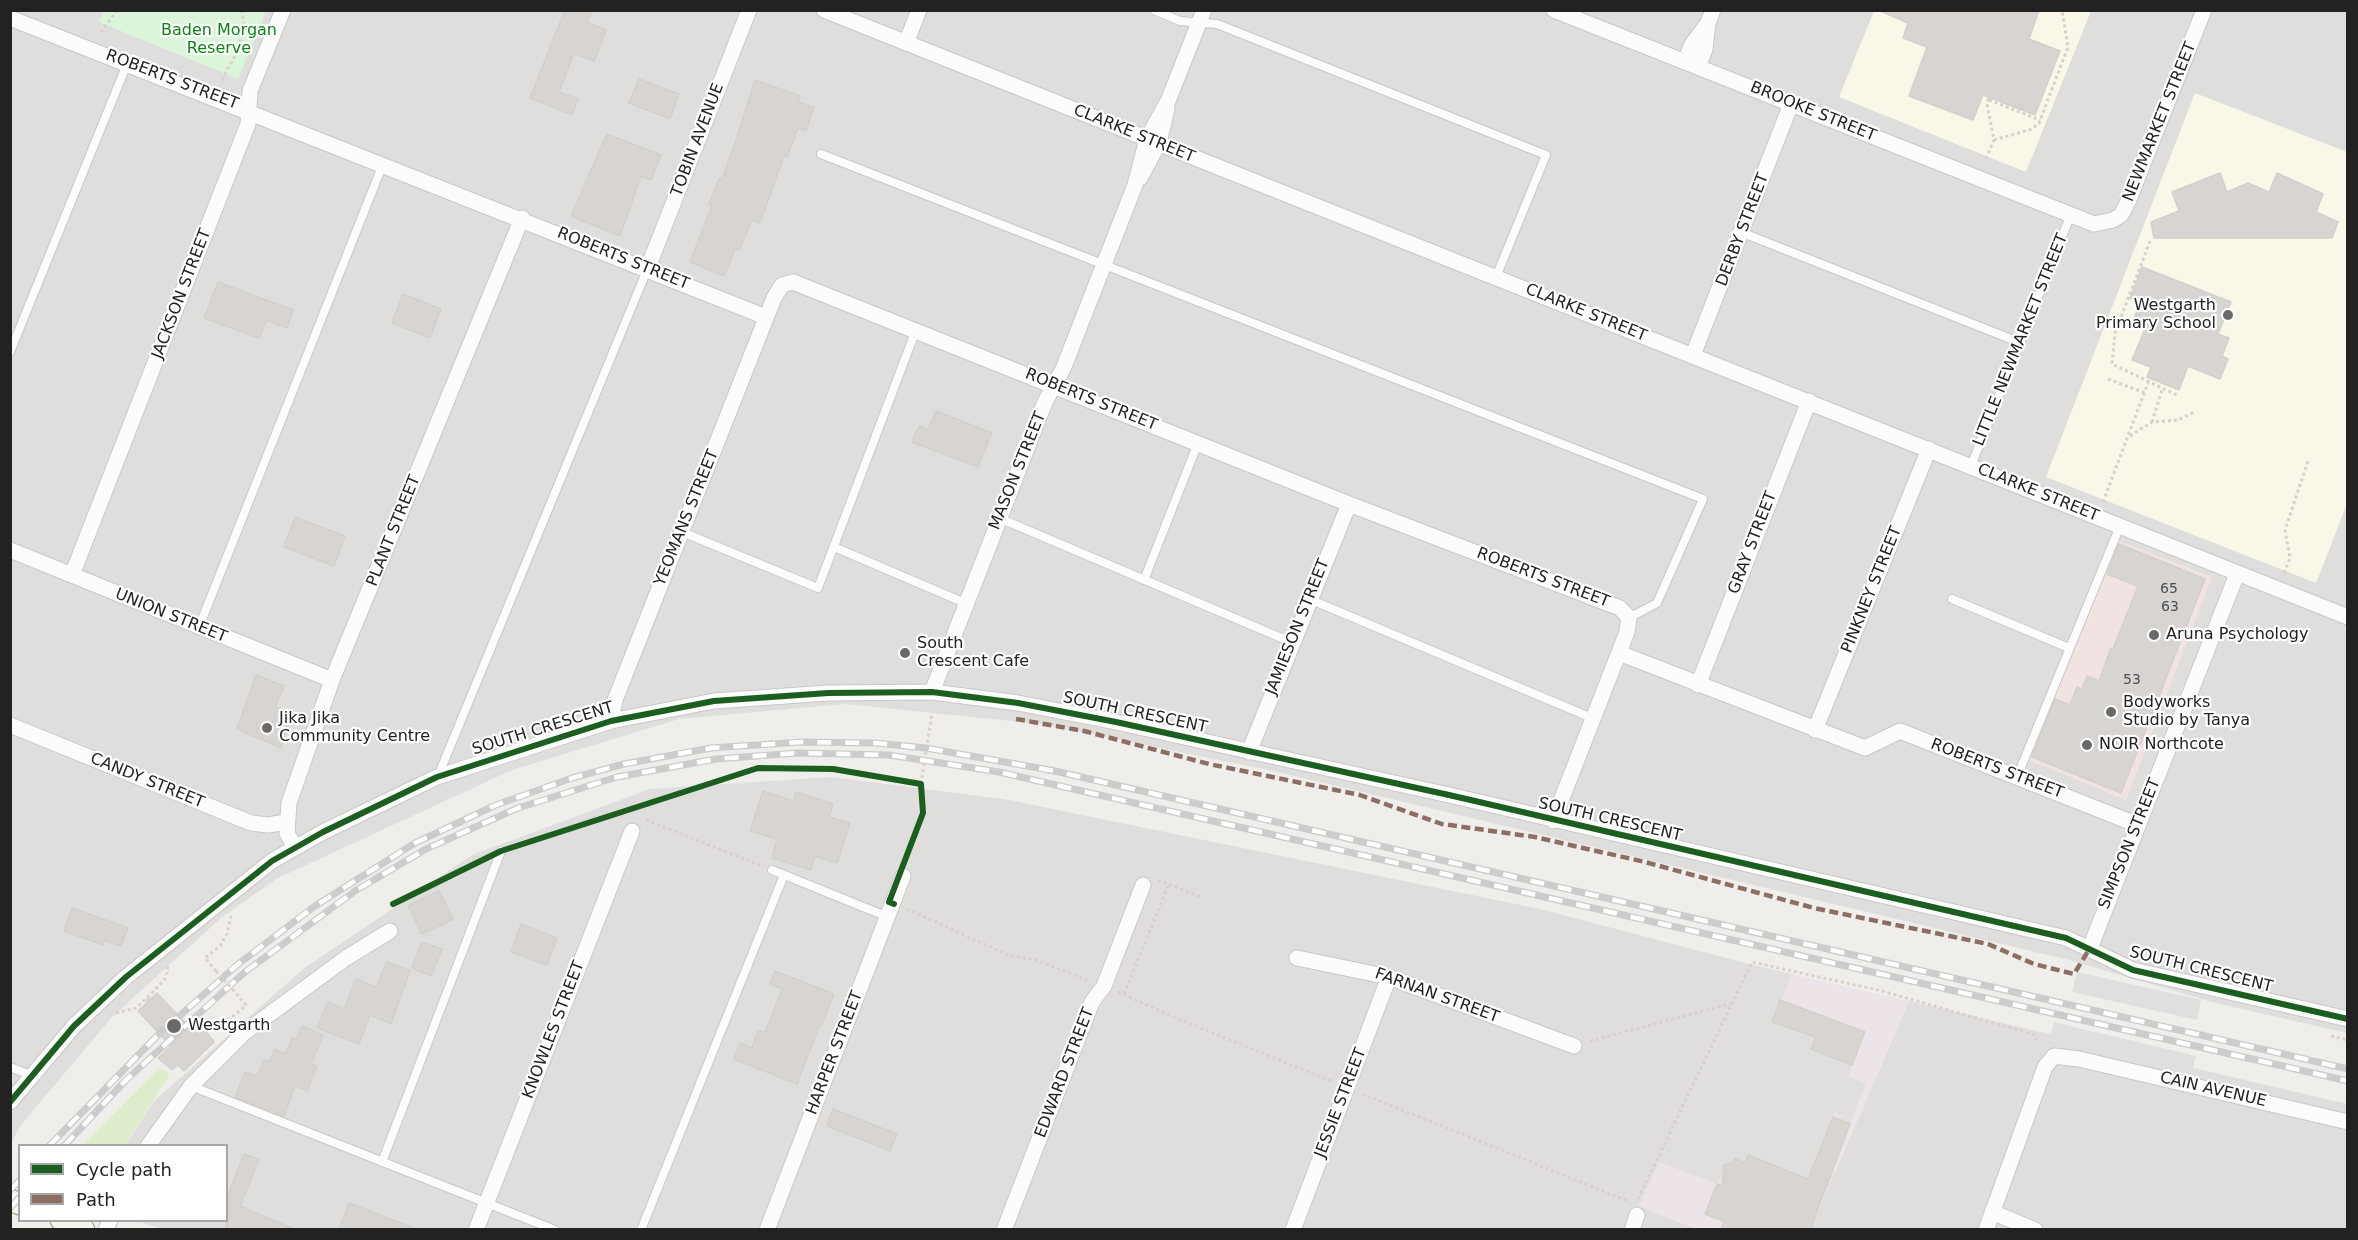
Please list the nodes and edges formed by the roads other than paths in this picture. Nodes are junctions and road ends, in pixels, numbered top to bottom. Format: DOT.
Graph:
graph roads {
  1 [pos="284,10"];
  2 [pos="749,10"];
  3 [pos="824,10"];
  4 [pos="919,10"];
  5 [pos="1154,10"];
  6 [pos="1554,10"];
  7 [pos="2204,10"];
  8 [pos="1202,17"];
  9 [pos="1711,17"];
  10 [pos="12,18"];
  11 [pos="906,43"];
  12 [pos="127,63"];
  13 [pos="1692,64"];
  14 [pos="1791,104"];
  15 [pos="249,110"];
  16 [pos="1153,141"];
  17 [pos="821,154"];
  18 [pos="383,164"];
  19 [pos="2071,214"];
  20 [pos="522,218"];
  21 [pos="1743,233"];
  22 [pos="1103,266"];
  23 [pos="647,270"];
  24 [pos="1496,277"];
  25 [pos="766,317"];
  26 [pos="916,330"];
  27 [pos="2021,343"];
  28 [pos="10,352"];
  29 [pos="1693,355"];
  30 [pos="1054,386"];
  31 [pos="1809,401"];
  32 [pos="1198,443"];
  33 [pos="1929,449"];
  34 [pos="1971,466"];
  35 [pos="1349,504"];
  36 [pos="999,518"];
  37 [pos="2120,526"];
  38 [pos="682,532"];
  39 [pos="834,547"];
  40 [pos="10,550"];
  41 [pos="2237,574"];
  42 [pos="72,575"];
  43 [pos="1144,580"];
  44 [pos="1310,599"];
  45 [pos="1952,599"];
  46 [pos="965,603"];
  47 [pos="2348,617"];
  48 [pos="1629,618"];
  49 [pos="199,627"];
  50 [pos="1291,642"];
  51 [pos="2069,648"];
  52 [pos="1619,653"];
  53 [pos="332,680"];
  54 [pos="1698,684"];
  55 [pos="932,692"];
  56 [pos="1592,718"];
  57 [pos="610,721"];
  58 [pos="10,725"];
  59 [pos="1815,730"];
  60 [pos="1249,752"];
  61 [pos="438,777"];
  62 [pos="2017,777"];
  63 [pos="1553,821"];
  64 [pos="286,822"];
  65 [pos="636,824"];
  66 [pos="2138,825"];
  67 [pos="294,846"];
  68 [pos="501,851"];
  69 [pos="772,870"];
  70 [pos="784,875"];
  71 [pos="903,876"];
  72 [pos="1147,881"];
  73 [pos="891,911"];
  74 [pos="390,931"];
  75 [pos="2090,948"];
  76 [pos="1297,958"];
  77 [pos="1389,977"];
  78 [pos="2348,1019"];
  79 [pos="1574,1046"];
  80 [pos="10,1067"];
  81 [pos="33,1076"];
  82 [pos="191,1086"];
  83 [pos="10,1102"];
  84 [pos="2348,1122"];
  85 [pos="149,1144"];
  86 [pos="382,1162"];
  87 [pos="486,1203"];
  88 [pos="1992,1212"];
  89 [pos="64,1222"];
  90 [pos="84,1230"];
  91 [pos="476,1230"];
  92 [pos="555,1230"];
  93 [pos="641,1230"];
  94 [pos="767,1230"];
  95 [pos="1004,1230"];
  96 [pos="1293,1230"];
  97 [pos="1986,1230"];
  98 [pos="2035,1230"];
  1 -- 15 [label="street, JACKSON STREET"];
  2 -- 23 [label="street, TOBIN AVENUE"];
  3 -- 11 [label="street, CLARKE STREET"];
  4 -- 11 [label="street"];
  5 -- 8 [label="lane"];
  6 -- 13 [label="street, BROOKE STREET"];
  7 -- 19 [label="street, NEWMARKET STREET"];
  8 -- 16 [label="street, MASON STREET"];
  8 -- 24 [label="lane"];
  9 -- 13 [label="street"];
  10 -- 12 [label="street, ROBERTS STREET"];
  11 -- 16 [label="street, CLARKE STREET"];
  12 -- 15 [label="street, ROBERTS STREET"];
  12 -- 28 [label="lane"];
  13 -- 14 [label="street, BROOKE STREET"];
  14 -- 19 [label="street, BROOKE STREET"];
  14 -- 21 [label="street, DERBY STREET"];
  15 -- 18 [label="street, ROBERTS STREET"];
  15 -- 42 [label="street, JACKSON STREET"];
  16 -- 22 [label="street, MASON STREET"];
  16 -- 24 [label="street, CLARKE STREET"];
  17 -- 22 [label="lane"];
  18 -- 20 [label="street, ROBERTS STREET"];
  18 -- 49 [label="lane"];
  19 -- 27 [label="lane, LITTLE NEWMARKET STREET"];
  20 -- 23 [label="street, ROBERTS STREET"];
  20 -- 53 [label="street, PLANT STREET"];
  21 -- 27 [label="lane"];
  21 -- 29 [label="street, DERBY STREET"];
  22 -- 30 [label="street, MASON STREET"];
  22 -- 48 [label="lane"];
  23 -- 25 [label="street, ROBERTS STREET"];
  23 -- 61 [label="lane"];
  24 -- 29 [label="street, CLARKE STREET"];
  25 -- 26 [label="street, ROBERTS STREET"];
  25 -- 38 [label="street, YEOMANS STREET"];
  26 -- 30 [label="street, ROBERTS STREET"];
  26 -- 39 [label="lane"];
  27 -- 34 [label="lane, LITTLE NEWMARKET STREET"];
  29 -- 31 [label="street, CLARKE STREET"];
  30 -- 32 [label="street, ROBERTS STREET"];
  30 -- 36 [label="street, MASON STREET"];
  31 -- 33 [label="street, CLARKE STREET"];
  31 -- 54 [label="street, GRAY STREET"];
  32 -- 35 [label="street, ROBERTS STREET"];
  32 -- 43 [label="lane"];
  33 -- 34 [label="street, CLARKE STREET"];
  33 -- 59 [label="street, PINKNEY STREET"];
  34 -- 37 [label="street, CLARKE STREET"];
  35 -- 44 [label="street, JAMIESON STREET"];
  35 -- 48 [label="street, ROBERTS STREET"];
  36 -- 43 [label="lane"];
  36 -- 46 [label="street, MASON STREET"];
  37 -- 41 [label="street, CLARKE STREET"];
  37 -- 51 [label="lane"];
  38 -- 39 [label="lane"];
  38 -- 57 [label="street, YEOMANS STREET"];
  39 -- 46 [label="lane"];
  40 -- 42 [label="street, UNION STREET"];
  41 -- 47 [label="street, CLARKE STREET"];
  41 -- 66 [label="street, SIMPSON STREET"];
  42 -- 49 [label="street, UNION STREET"];
  43 -- 50 [label="lane"];
  44 -- 50 [label="street, JAMIESON STREET"];
  44 -- 56 [label="lane"];
  45 -- 51 [label="lane"];
  46 -- 55 [label="street, MASON STREET"];
  48 -- 52 [label="street, ROBERTS STREET"];
  49 -- 53 [label="street, UNION STREET"];
  50 -- 60 [label="street, JAMIESON STREET"];
  51 -- 62 [label="lane"];
  52 -- 54 [label="street, ROBERTS STREET"];
  52 -- 56 [label="street"];
  53 -- 64 [label="street, PLANT STREET"];
  54 -- 59 [label="street, ROBERTS STREET"];
  55 -- 57 [label="street, SOUTH CRESCENT"];
  55 -- 60 [label="street, SOUTH CRESCENT"];
  56 -- 63 [label="street"];
  57 -- 61 [label="street, SOUTH CRESCENT"];
  58 -- 64 [label="street, CANDY STREET"];
  59 -- 62 [label="street, ROBERTS STREET"];
  60 -- 63 [label="street, SOUTH CRESCENT"];
  61 -- 67 [label="street, SOUTH CRESCENT"];
  62 -- 66 [label="street, ROBERTS STREET"];
  63 -- 75 [label="street, SOUTH CRESCENT"];
  64 -- 67 [label="street"];
  65 -- 87 [label="street, KNOWLES STREET"];
  66 -- 75 [label="street, SIMPSON STREET"];
  67 -- 81 [label="street, SOUTH CRESCENT"];
  68 -- 86 [label="lane"];
  69 -- 70 [label="lane"];
  70 -- 73 [label="lane"];
  70 -- 93 [label="lane"];
  71 -- 73 [label="street, HARPER STREET"];
  72 -- 95 [label="street, EDWARD STREET"];
  73 -- 94 [label="street, HARPER STREET"];
  74 -- 82 [label="street"];
  75 -- 78 [label="street, SOUTH CRESCENT"];
  76 -- 77 [label="street, FARNAN STREET"];
  77 -- 79 [label="street, FARNAN STREET"];
  77 -- 96 [label="street, JESSIE STREET"];
  80 -- 81 [label="lane"];
  81 -- 83 [label="street, SOUTH CRESCENT"];
  82 -- 85 [label="street"];
  82 -- 86 [label="lane"];
  84 -- 88 [label="street, CAIN AVENUE"];
  86 -- 87 [label="lane"];
  87 -- 91 [label="street, KNOWLES STREET"];
  87 -- 92 [label="lane"];
  88 -- 97 [label="street"];
  88 -- 98 [label="street"];
  89 -- 90 [label="main road"];
}
